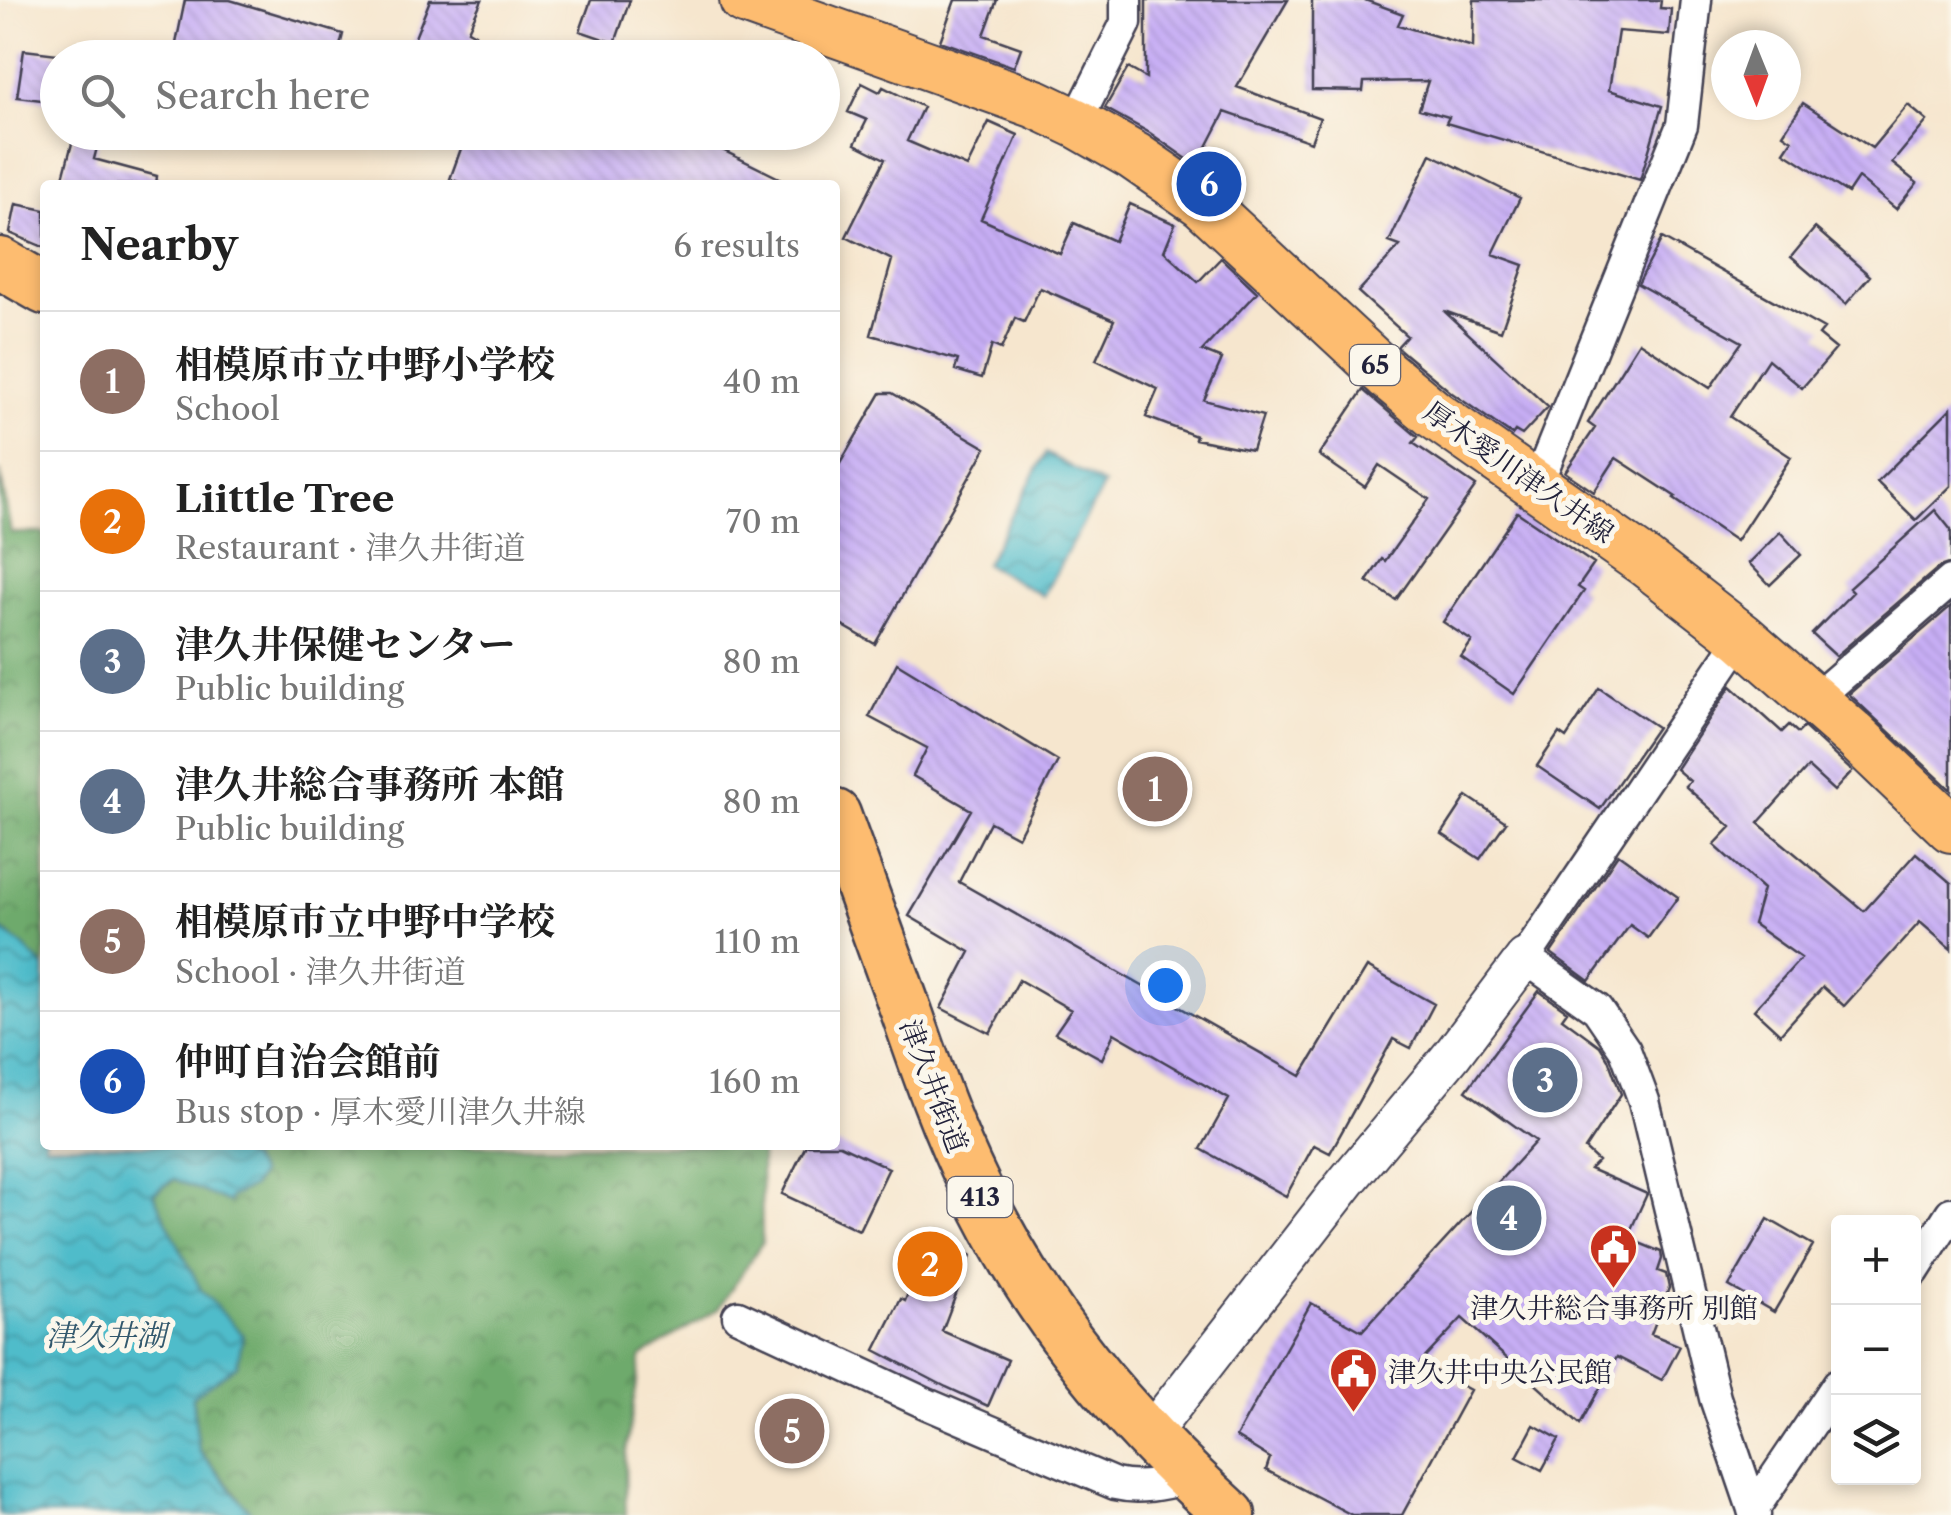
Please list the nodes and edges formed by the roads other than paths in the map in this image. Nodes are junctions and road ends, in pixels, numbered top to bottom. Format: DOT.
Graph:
graph roads {
  1 [pos="744,0"];
  2 [pos="1126,0"];
  3 [pos="1696,0"];
  4 [pos="1076,123"];
  5 [pos="0,263"];
  6 [pos="40,286"];
  7 [pos="1536,487"];
  8 [pos="1951,581"];
  9 [pos="1742,637"];
  10 [pos="1814,699"];
  11 [pos="1951,828"];
  12 [pos="840,829"];
  13 [pos="1526,958"];
  14 [pos="1951,1213"];
  15 [pos="1922,1239"];
  16 [pos="738,1316"];
  17 [pos="1831,1395"];
  18 [pos="1148,1437"];
  19 [pos="1189,1478"];
  20 [pos="1754,1512"];
  21 [pos="1230,1515"];
  1 -- 4 [label="main road, 厚木愛川津久井線 / 65"];
  2 -- 4 [label="street"];
  3 -- 7 [label="street"];
  4 -- 7 [label="main road, 厚木愛川津久井線 / 65"];
  5 -- 6 [label="highway"];
  7 -- 9 [label="main road, 厚木愛川津久井線 / 65"];
  8 -- 10 [label="street"];
  9 -- 10 [label="main road, 厚木愛川津久井線 / 65"];
  9 -- 13 [label="street"];
  10 -- 11 [label="main road, 厚木愛川津久井線 / 65"];
  12 -- 18 [label="highway, 津久井街道 / 413"];
  13 -- 18 [label="street"];
  13 -- 20 [label="street"];
  14 -- 15 [label="street"];
  16 -- 19 [label="street"];
  17 -- 20 [label="street"];
  18 -- 19 [label="highway, 津久井街道 / 413"];
  19 -- 21 [label="highway, 津久井街道 / 413"];
}
